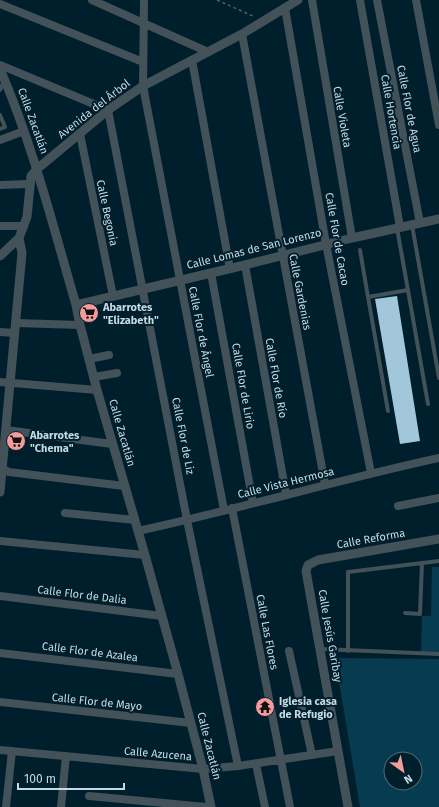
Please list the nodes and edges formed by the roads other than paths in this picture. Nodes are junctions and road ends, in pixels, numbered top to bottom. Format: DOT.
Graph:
graph roads {
  1 [pos="92,0"];
  2 [pos="144,0"];
  3 [pos="312,0"];
  4 [pos="360,0"];
  5 [pos="377,0"];
  6 [pos="416,0"];
  7 [pos="291,3"];
  8 [pos="0,4"];
  9 [pos="143,22"];
  10 [pos="242,34"];
  11 [pos="208,52"];
  12 [pos="192,60"];
  13 [pos="143,62"];
  14 [pos="0,66"];
  15 [pos="0,69"];
  16 [pos="5,80"];
  17 [pos="143,86"];
  18 [pos="0,90"];
  19 [pos="108,110"];
  20 [pos="0,115"];
  21 [pos="439,125"];
  22 [pos="0,129"];
  23 [pos="24,131"];
  24 [pos="80,134"];
  25 [pos="0,140"];
  26 [pos="37,168"];
  27 [pos="29,184"];
  28 [pos="0,185"];
  29 [pos="439,219"];
  30 [pos="416,224"];
  31 [pos="0,226"];
  32 [pos="24,226"];
  33 [pos="399,228"];
  34 [pos="19,238"];
  35 [pos="352,238"];
  36 [pos="326,244"];
  37 [pos="360,250"];
  38 [pos="282,255"];
  39 [pos="0,256"];
  40 [pos="245,265"];
  41 [pos="230,268"];
  42 [pos="211,273"];
  43 [pos="180,280"];
  44 [pos="143,288"];
  45 [pos="408,290"];
  46 [pos="113,296"];
  47 [pos="368,297"];
  48 [pos="76,305"];
  49 [pos="80,325"];
  50 [pos="15,328"];
  51 [pos="0,332"];
  52 [pos="109,355"];
  53 [pos="89,360"];
  54 [pos="117,373"];
  55 [pos="94,377"];
  56 [pos="439,378"];
  57 [pos="0,382"];
  58 [pos="10,383"];
  59 [pos="97,390"];
  60 [pos="428,404"];
  61 [pos="388,411"];
  62 [pos="4,426"];
  63 [pos="112,444"];
  64 [pos="439,458"];
  65 [pos="1,468"];
  66 [pos="371,473"];
  67 [pos="325,484"];
  68 [pos="124,486"];
  69 [pos="0,492"];
  70 [pos="286,494"];
  71 [pos="439,498"];
  72 [pos="253,503"];
  73 [pos="398,506"];
  74 [pos="228,509"];
  75 [pos="65,513"];
  76 [pos="135,520"];
  77 [pos="187,520"];
  78 [pos="138,531"];
  79 [pos="439,539"];
  80 [pos="0,541"];
  81 [pos="145,555"];
  82 [pos="439,561"];
  83 [pos="422,563"];
  84 [pos="308,565"];
  85 [pos="0,596"];
  86 [pos="405,613"];
  87 [pos="162,616"];
  88 [pos="321,649"];
  89 [pos="289,651"];
  90 [pos="348,651"];
  91 [pos="0,653"];
  92 [pos="439,654"];
  93 [pos="178,674"];
  94 [pos="0,702"];
  95 [pos="191,723"];
  96 [pos="0,750"];
  97 [pos="12,751"];
  98 [pos="338,751"];
  99 [pos="312,755"];
  100 [pos="66,756"];
  101 [pos="280,760"];
  102 [pos="256,764"];
  103 [pos="238,766"];
  104 [pos="203,769"];
  105 [pos="89,796"];
  106 [pos="6,807"];
  107 [pos="61,807"];
  108 [pos="206,807"];
  109 [pos="212,807"];
  110 [pos="265,807"];
  111 [pos="290,807"];
  112 [pos="348,807"];
  1 -- 9 [label="street"];
  2 -- 9 [label="street, Calle Flor de Ángel"];
  3 -- 35 [label="street, Calle Violeta"];
  4 -- 33 [label="street, Calle Hortencia"];
  5 -- 30 [label="street, Calle Flor de Agua"];
  6 -- 21 [label="street"];
  7 -- 10 [label="street, Avenida del Árbol"];
  7 -- 36 [label="street, Calle Flor de Cacao"];
  8 -- 13 [label="street"];
  9 -- 11 [label="street"];
  9 -- 13 [label="street, Calle Flor de Ángel"];
  10 -- 11 [label="street, Avenida del Árbol"];
  10 -- 38 [label="street, Calle Gardenias"];
  11 -- 12 [label="street, Avenida del Árbol"];
  12 -- 17 [label="street, Avenida del Árbol"];
  12 -- 41 [label="street"];
  13 -- 17 [label="street, Calle Flor de Ángel"];
  14 -- 19 [label="street"];
  15 -- 16 [label="street, Calle Zacatlán"];
  16 -- 18 [label="lane"];
  16 -- 23 [label="street, Calle Zacatlán"];
  17 -- 19 [label="street, Avenida del Árbol"];
  17 -- 43 [label="street, Calle Flor de Ángel"];
  19 -- 24 [label="street, Avenida del Árbol"];
  19 -- 44 [label="street, Calle Flor de Liz"];
  20 -- 22 [label="lane"];
  23 -- 25 [label="street"];
  23 -- 26 [label="street, Calle Zacatlán"];
  24 -- 26 [label="street, Avenida del Árbol"];
  24 -- 46 [label="street, Calle Begonia"];
  26 -- 27 [label="street, Avenida del Árbol"];
  26 -- 48 [label="street, Calle Zacatlán"];
  27 -- 28 [label="street"];
  27 -- 32 [label="street, Avenida del Árbol"];
  29 -- 30 [label="street, Calle Lomas de San Lorenzo"];
  30 -- 33 [label="street, Calle Lomas de San Lorenzo"];
  30 -- 56 [label="lane"];
  31 -- 32 [label="street"];
  32 -- 34 [label="street, Avenida del Árbol"];
  33 -- 35 [label="street, Calle Lomas de San Lorenzo"];
  33 -- 45 [label="lane"];
  34 -- 39 [label="street, Avenida del Árbol"];
  34 -- 50 [label="street"];
  35 -- 36 [label="street, Calle Lomas de San Lorenzo"];
  36 -- 38 [label="street, Calle Lomas de San Lorenzo"];
  36 -- 66 [label="street, Calle Flor de Cacao"];
  37 -- 47 [label="lane"];
  38 -- 40 [label="street, Calle Lomas de San Lorenzo"];
  38 -- 67 [label="street, Calle Gardenias"];
  40 -- 41 [label="street, Calle Lomas de San Lorenzo"];
  40 -- 70 [label="street, Calle Flor de Río"];
  41 -- 42 [label="street, Calle Lomas de San Lorenzo"];
  42 -- 43 [label="street, Calle Lomas de San Lorenzo"];
  42 -- 72 [label="street, Calle Flor de Lirio"];
  43 -- 44 [label="street, Calle Lomas de San Lorenzo"];
  43 -- 74 [label="street, Calle Flor de Ángel"];
  44 -- 46 [label="street, Calle Lomas de San Lorenzo"];
  44 -- 77 [label="street, Calle Flor de Liz"];
  45 -- 47 [label="lane"];
  45 -- 60 [label="lane"];
  46 -- 48 [label="street, Calle Lomas de San Lorenzo"];
  47 -- 61 [label="lane"];
  48 -- 49 [label="street, Calle Zacatlán"];
  49 -- 50 [label="street"];
  49 -- 53 [label="street, Calle Zacatlán"];
  50 -- 51 [label="street"];
  50 -- 58 [label="street"];
  52 -- 53 [label="street"];
  53 -- 55 [label="street, Calle Zacatlán"];
  54 -- 55 [label="street"];
  55 -- 59 [label="street, Calle Zacatlán"];
  57 -- 58 [label="street"];
  58 -- 59 [label="street"];
  58 -- 62 [label="street"];
  59 -- 63 [label="street, Calle Zacatlán"];
  62 -- 63 [label="street"];
  62 -- 65 [label="street"];
  63 -- 68 [label="street, Calle Zacatlán"];
  64 -- 66 [label="street, Calle Vista Hermosa"];
  65 -- 68 [label="street"];
  65 -- 69 [label="street"];
  66 -- 67 [label="street, Calle Vista Hermosa"];
  67 -- 70 [label="street, Calle Vista Hermosa"];
  68 -- 76 [label="street, Calle Zacatlán"];
  70 -- 72 [label="street, Calle Vista Hermosa"];
  71 -- 73 [label="street"];
  72 -- 74 [label="street, Calle Vista Hermosa"];
  74 -- 77 [label="street, Calle Vista Hermosa"];
  74 -- 101 [label="street, Calle Las Flores"];
  75 -- 76 [label="street"];
  76 -- 78 [label="street, Calle Zacatlán"];
  77 -- 78 [label="street, Calle Vista Hermosa"];
  77 -- 103 [label="street, Calle Flor de Liz"];
  78 -- 81 [label="street, Calle Zacatlán"];
  79 -- 84 [label="street, Calle Reforma"];
  80 -- 81 [label="street"];
  81 -- 87 [label="street, Calle Zacatlán"];
  82 -- 83 [label="lane"];
  83 -- 86 [label="lane"];
  83 -- 90 [label="lane"];
  84 -- 88 [label="street, Calle Jesús Garibay"];
  85 -- 87 [label="street, Calle Flor de Dalia"];
  87 -- 93 [label="street, Calle Zacatlán"];
  88 -- 90 [label="lane"];
  88 -- 98 [label="street, Calle Jesús Garibay"];
  89 -- 99 [label="street"];
  90 -- 92 [label="lane"];
  91 -- 93 [label="street, Calle Flor de Azalea"];
  93 -- 95 [label="street, Calle Zacatlán"];
  94 -- 95 [label="street, Calle Flor de Mayo"];
  95 -- 104 [label="street, Calle Zacatlán"];
  96 -- 97 [label="street, Calle Azucena"];
  97 -- 100 [label="street, Calle Azucena"];
  97 -- 106 [label="street"];
  98 -- 99 [label="street, Calle Azucena"];
  98 -- 112 [label="street, Calle Jesús Garibay"];
  99 -- 101 [label="street, Calle Azucena"];
  100 -- 104 [label="street, Calle Azucena"];
  100 -- 107 [label="street"];
  101 -- 102 [label="street, Calle Azucena"];
  101 -- 111 [label="street, Calle Las Flores"];
  102 -- 103 [label="street, Calle Azucena"];
  102 -- 110 [label="street"];
  103 -- 104 [label="street, Calle Azucena"];
  104 -- 109 [label="street, Calle Zacatlán"];
  105 -- 108 [label="street"];
}
